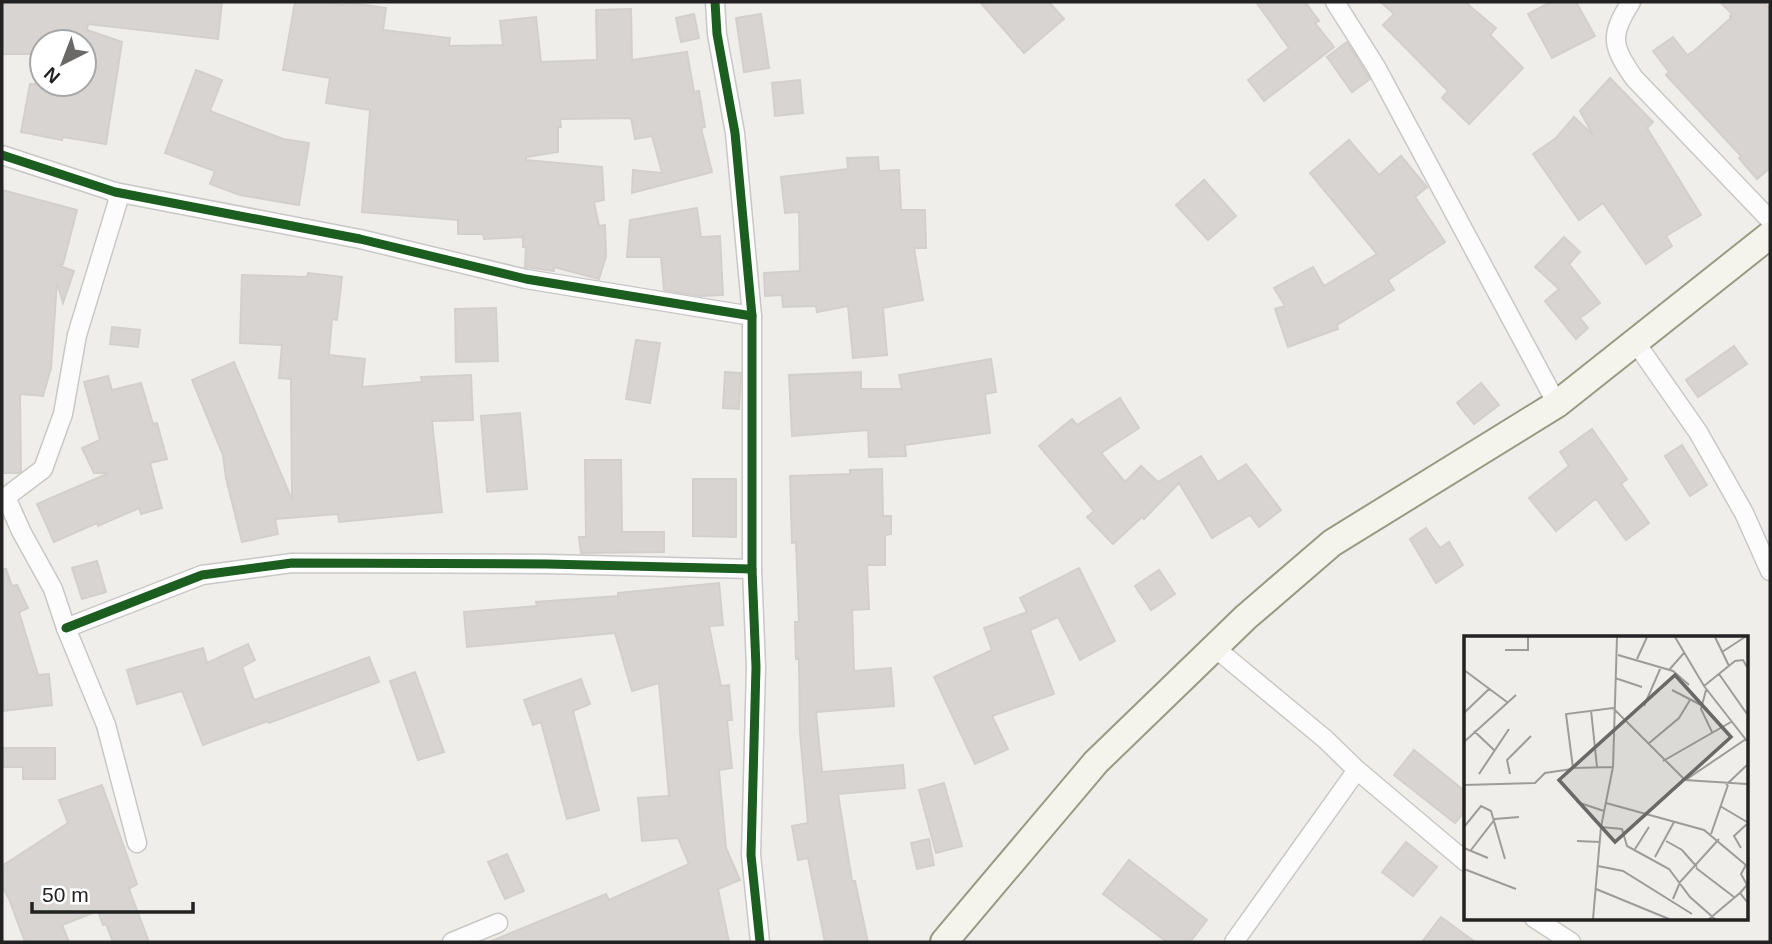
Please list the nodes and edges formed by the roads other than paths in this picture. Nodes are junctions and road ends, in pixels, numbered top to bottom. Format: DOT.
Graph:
graph roads {
  1 [pos="715,2"];
  2 [pos="1335,2"];
  3 [pos="1631,2"];
  4 [pos="2,155"];
  5 [pos="116,192"];
  6 [pos="1770,220"];
  7 [pos="1770,235"];
  8 [pos="752,316"];
  9 [pos="1636,343"];
  10 [pos="1558,404"];
  11 [pos="4,499"];
  12 [pos="751,569"];
  13 [pos="1770,572"];
  14 [pos="66,628"];
  15 [pos="1214,647"];
  16 [pos="1357,770"];
  17 [pos="137,843"];
  18 [pos="1464,860"];
  19 [pos="1537,920"];
  20 [pos="498,923"];
  21 [pos="452,942"];
  22 [pos="760,942"];
  23 [pos="944,942"];
  24 [pos="1234,942"];
  25 [pos="1572,942"];
  1 -- 8 [label="street"];
  2 -- 10 [label="street"];
  3 -- 6 [label="street"];
  4 -- 5 [label="street"];
  5 -- 8 [label="street"];
  5 -- 11 [label="street"];
  7 -- 9 [label="main road"];
  8 -- 12 [label="street"];
  9 -- 10 [label="main road"];
  9 -- 13 [label="street"];
  10 -- 15 [label="main road"];
  11 -- 14 [label="street"];
  12 -- 14 [label="street"];
  12 -- 22 [label="street"];
  14 -- 17 [label="street"];
  15 -- 16 [label="street"];
  15 -- 23 [label="main road"];
  16 -- 18 [label="street"];
  16 -- 24 [label="street"];
  19 -- 25 [label="street"];
  20 -- 21 [label="street"];
}
